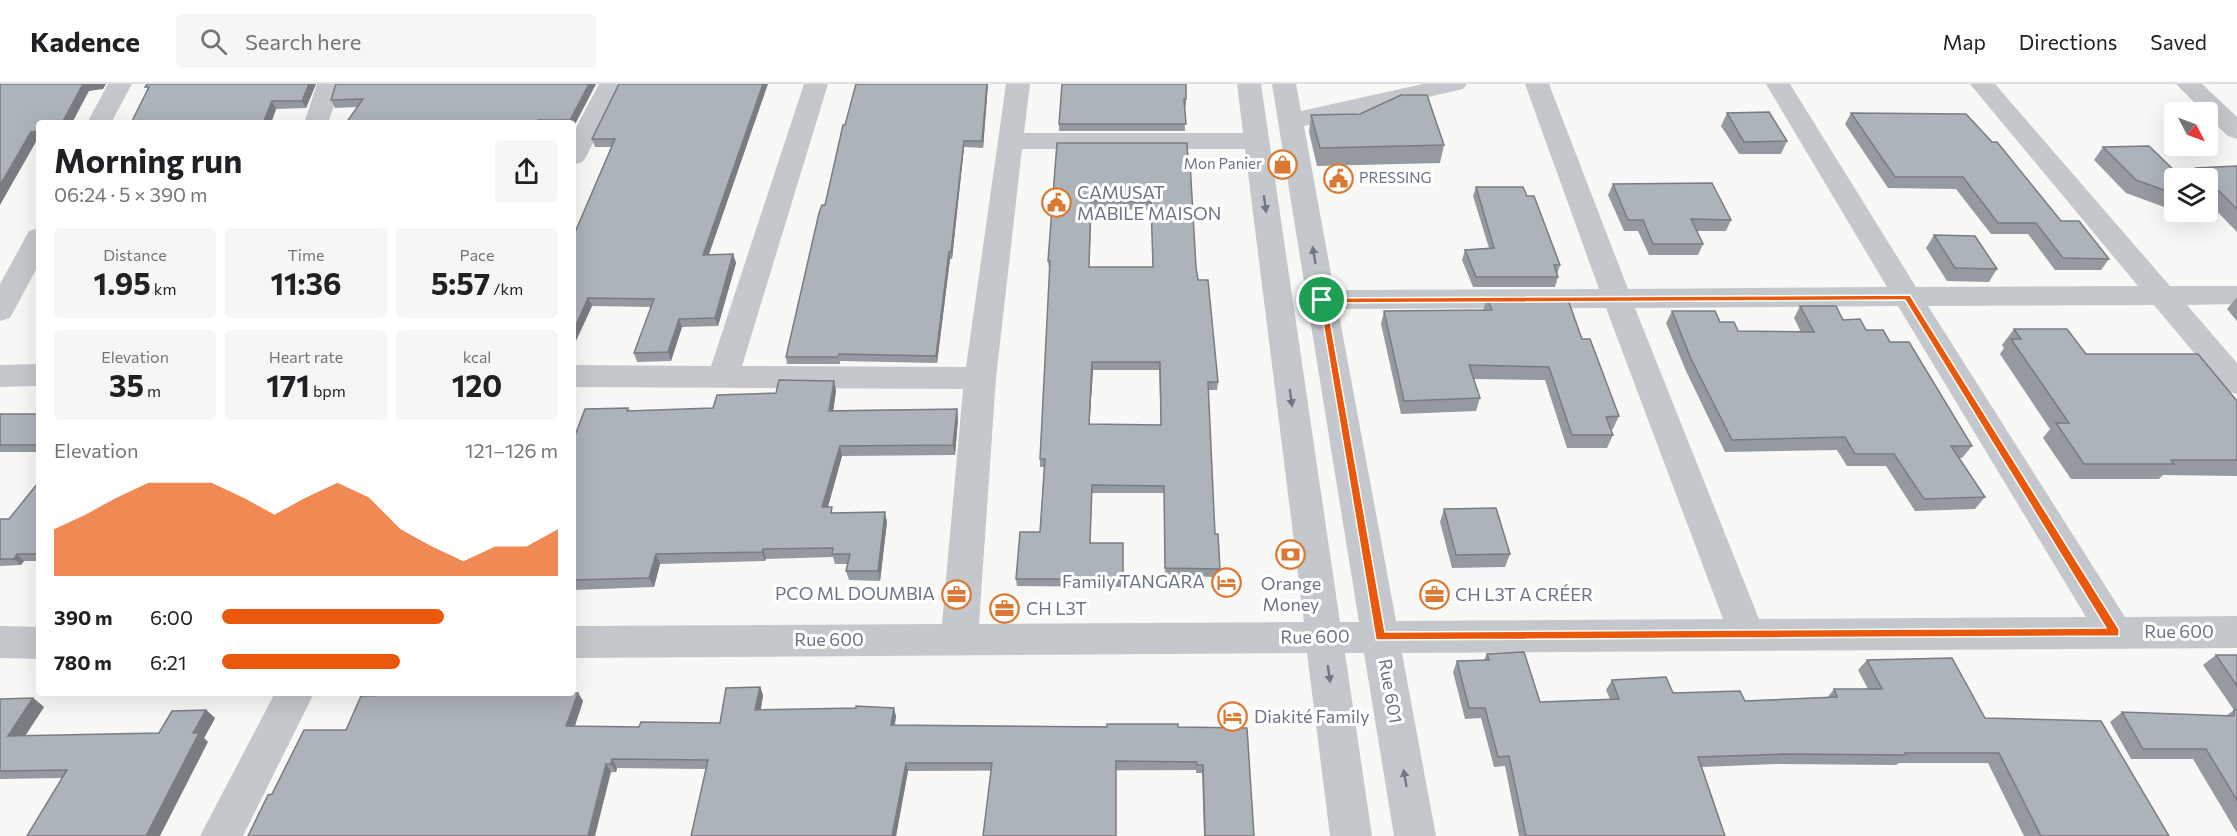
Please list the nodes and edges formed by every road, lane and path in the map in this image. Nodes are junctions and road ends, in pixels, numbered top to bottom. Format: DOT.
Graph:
graph roads {
  1 [pos="120,84"];
  2 [pos="329,84"];
  3 [pos="611,84"];
  4 [pos="816,84"];
  5 [pos="1018,84"];
  6 [pos="1249,84"];
  7 [pos="1284,84"];
  8 [pos="1455,84"];
  9 [pos="1537,84"];
  10 [pos="1778,84"];
  11 [pos="1982,84"];
  12 [pos="2188,84"];
  13 [pos="101,120"];
  14 [pos="317,120"];
  15 [pos="1291,121"];
  16 [pos="2237,131"];
  17 [pos="1011,141"];
  18 [pos="1257,141"];
  19 [pos="576,151"];
  20 [pos="36,243"];
  21 [pos="2162,295"];
  22 [pos="2237,295"];
  23 [pos="1907,297"];
  24 [pos="1617,298"];
  25 [pos="1322,300"];
  26 [pos="0,311"];
  27 [pos="36,375"];
  28 [pos="0,376"];
  29 [pos="576,376"];
  30 [pos="723,378"];
  31 [pos="980,378"];
  32 [pos="2237,383"];
  33 [pos="2237,632"];
  34 [pos="2115,633"];
  35 [pos="1747,635"];
  36 [pos="1380,637"];
  37 [pos="1324,638"];
  38 [pos="959,640"];
  39 [pos="0,642"];
  40 [pos="576,642"];
  41 [pos="36,643"];
  42 [pos="293,696"];
  43 [pos="221,836"];
  44 [pos="1351,836"];
  45 [pos="1415,836"];
  1 -- 13 [label="street"];
  2 -- 14 [label="street"];
  3 -- 19 [label="street"];
  4 -- 30 [label="street"];
  5 -- 17 [label="street"];
  6 -- 18 [label="street"];
  7 -- 15 [label="street, Rue 601"];
  8 -- 15 [label="street"];
  9 -- 24 [label="street"];
  10 -- 23 [label="street"];
  11 -- 21 [label="street"];
  12 -- 16 [label="street"];
  25 -- 15 [label="street, Rue 601, one-way"];
  17 -- 18 [label="street"];
  17 -- 31 [label="street"];
  18 -- 37 [label="street, one-way"];
  20 -- 26 [label="street"];
  21 -- 22 [label="street"];
  21 -- 23 [label="street"];
  21 -- 32 [label="street"];
  23 -- 24 [label="street"];
  23 -- 34 [label="street"];
  24 -- 25 [label="street"];
  24 -- 35 [label="street"];
  25 -- 36 [label="street, Rue 601"];
  27 -- 28 [label="street"];
  29 -- 30 [label="street"];
  30 -- 31 [label="street"];
  31 -- 38 [label="street"];
  33 -- 34 [label="street, Rue 600"];
  34 -- 35 [label="street, Rue 600"];
  35 -- 36 [label="street, Rue 600"];
  36 -- 37 [label="street, Rue 600"];
  45 -- 36 [label="street, Rue 601, one-way"];
  37 -- 38 [label="street, Rue 600"];
  37 -- 44 [label="street, one-way"];
  38 -- 40 [label="street, Rue 600"];
  39 -- 41 [label="street"];
  42 -- 43 [label="street"];
}
